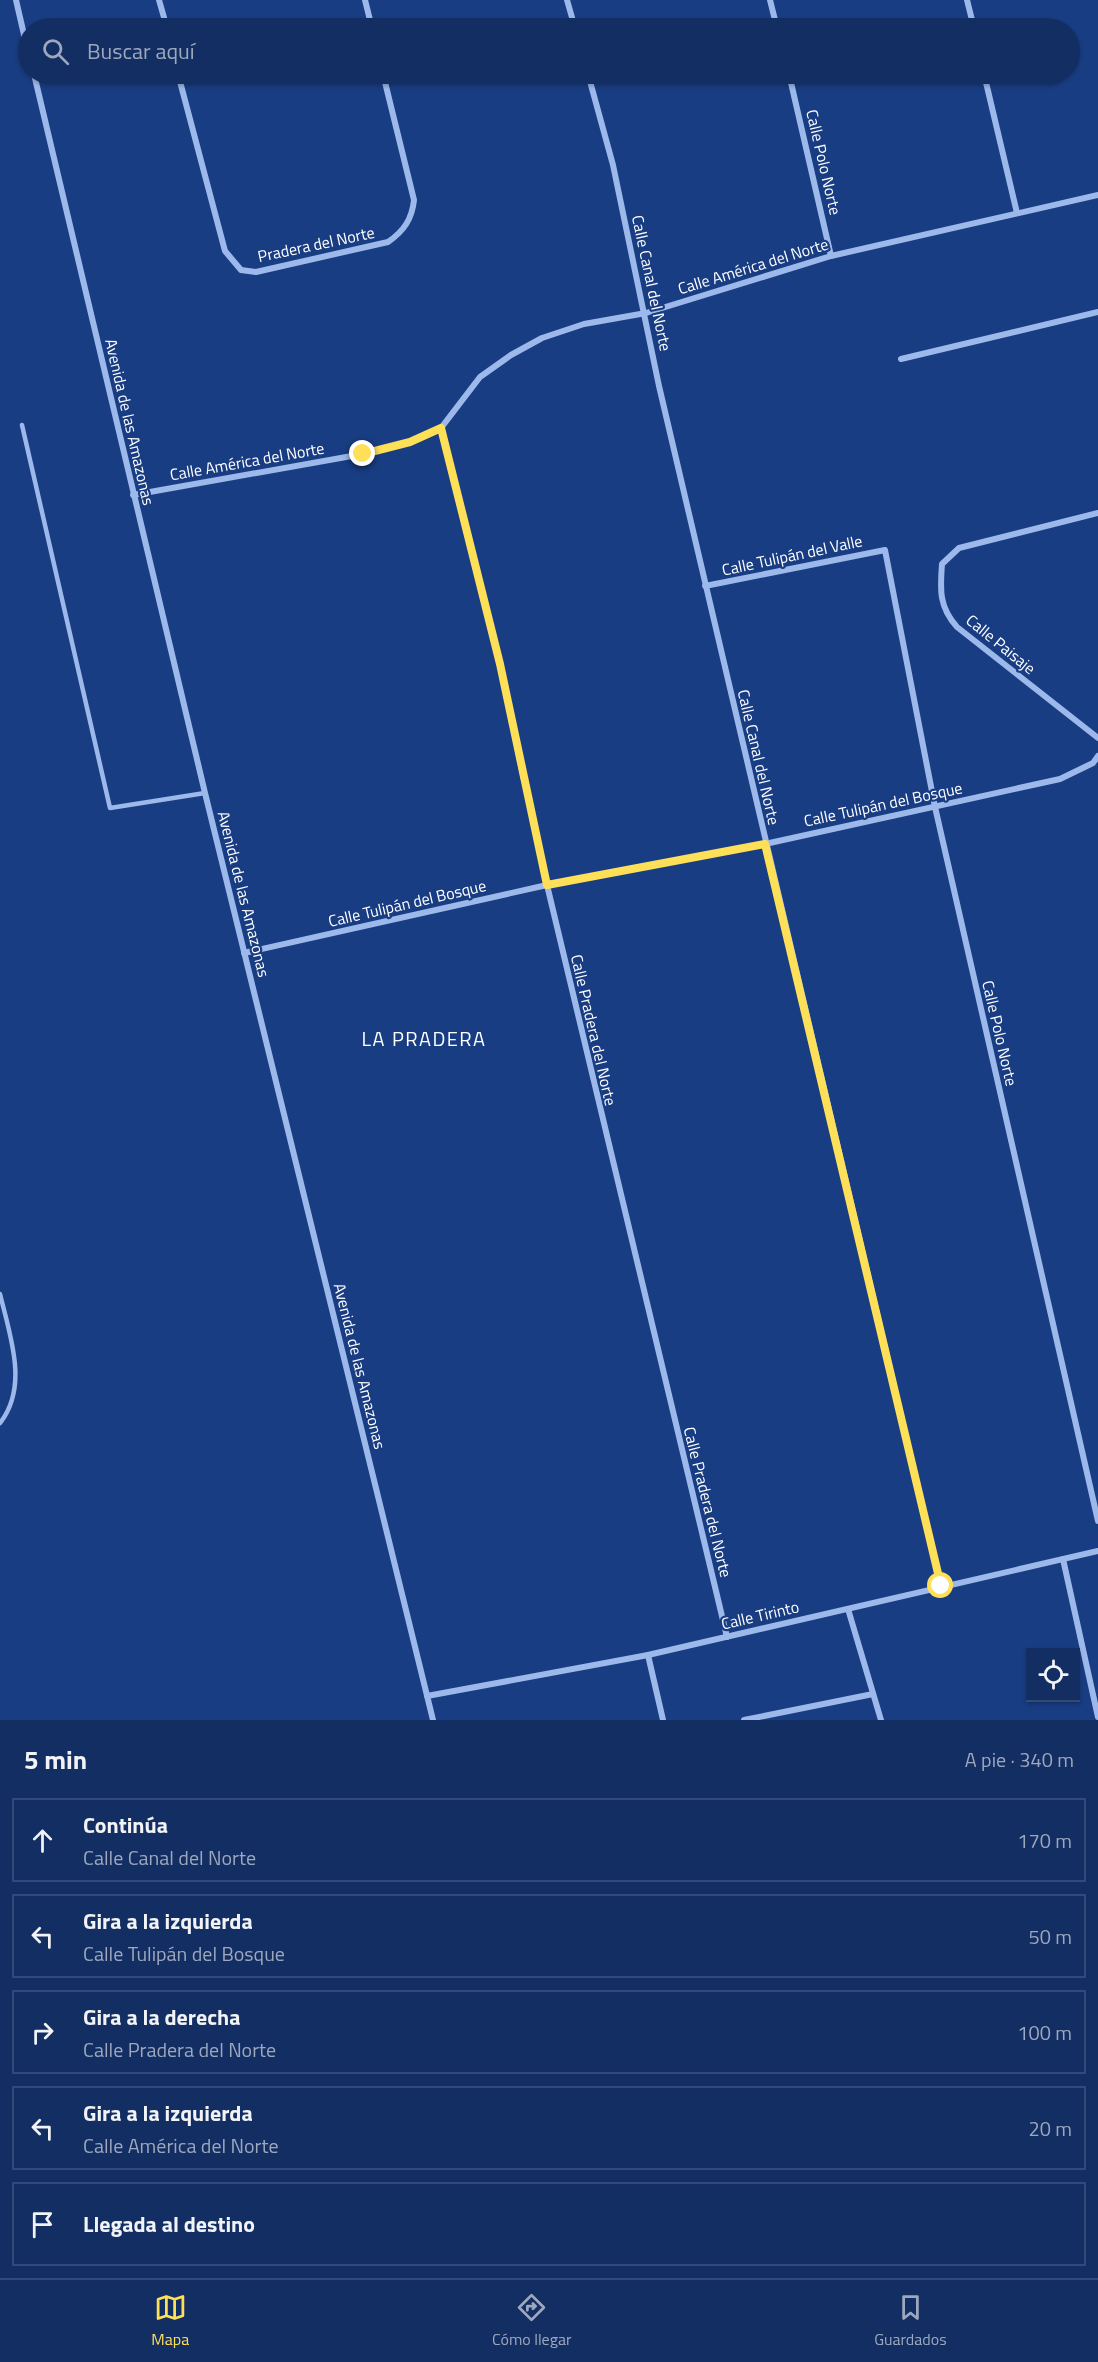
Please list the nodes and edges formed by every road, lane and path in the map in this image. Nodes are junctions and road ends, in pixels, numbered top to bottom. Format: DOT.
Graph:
graph roads {
  1 [pos="16,0"];
  2 [pos="159,0"];
  3 [pos="365,0"];
  4 [pos="567,0"];
  5 [pos="770,0"];
  6 [pos="967,0"];
  7 [pos="20,18"];
  8 [pos="164,18"];
  9 [pos="370,18"];
  10 [pos="572,18"];
  11 [pos="774,18"];
  12 [pos="972,18"];
  13 [pos="35,84"];
  14 [pos="181,84"];
  15 [pos="385,84"];
  16 [pos="591,84"];
  17 [pos="791,84"];
  18 [pos="986,84"];
  19 [pos="1098,195"];
  20 [pos="1017,213"];
  21 [pos="831,256"];
  22 [pos="1098,312"];
  23 [pos="646,313"];
  24 [pos="901,359"];
  25 [pos="22,424"];
  26 [pos="441,428"];
  27 [pos="133,495"];
  28 [pos="1098,513"];
  29 [pos="885,550"];
  30 [pos="705,586"];
  31 [pos="1098,738"];
  32 [pos="1098,756"];
  33 [pos="524,780"];
  34 [pos="205,793"];
  35 [pos="935,807"];
  36 [pos="765,844"];
  37 [pos="547,885"];
  38 [pos="244,954"];
  39 [pos="0,1294"];
  40 [pos="0,1423"];
  41 [pos="1098,1521"];
  42 [pos="1098,1551"];
  43 [pos="1063,1559"];
  44 [pos="941,1586"];
  45 [pos="848,1608"];
  46 [pos="727,1637"];
  47 [pos="648,1654"];
  48 [pos="873,1694"];
  49 [pos="427,1696"];
  50 [pos="1098,1717"];
  51 [pos="433,1720"];
  52 [pos="663,1720"];
  53 [pos="744,1720"];
  54 [pos="881,1720"];
  1 -- 7 [label="street"];
  2 -- 8 [label="street"];
  3 -- 9 [label="street"];
  4 -- 10 [label="street"];
  5 -- 11 [label="street"];
  6 -- 12 [label="street"];
  13 -- 27 [label="street, Avenida de las Amazonas"];
  14 -- 15 [label="street, Pradera del Norte"];
  16 -- 23 [label="street, Calle Canal del Norte"];
  17 -- 21 [label="street, Calle Polo Norte"];
  18 -- 20 [label="street"];
  19 -- 20 [label="street, Calle América del Norte"];
  20 -- 21 [label="street, Calle América del Norte"];
  21 -- 23 [label="street, Calle América del Norte"];
  22 -- 24 [label="street"];
  23 -- 26 [label="street, Calle América del Norte"];
  23 -- 30 [label="street, Calle Canal del Norte"];
  25 -- 34 [label="lane"];
  26 -- 27 [label="street, Calle América del Norte"];
  26 -- 33 [label="street"];
  27 -- 34 [label="street, Avenida de las Amazonas"];
  28 -- 31 [label="street, Calle Paisaje"];
  29 -- 30 [label="street, Calle Tulipán del Valle"];
  29 -- 35 [label="street, Calle Polo Norte"];
  30 -- 36 [label="street, Calle Canal del Norte"];
  32 -- 35 [label="street, Calle Tulipán del Bosque"];
  33 -- 37 [label="path"];
  34 -- 38 [label="street, Avenida de las Amazonas"];
  35 -- 36 [label="street, Calle Tulipán del Bosque"];
  35 -- 41 [label="street, Calle Polo Norte"];
  36 -- 37 [label="street, Calle Tulipán del Bosque"];
  36 -- 44 [label="street, Calle Canal del Norte"];
  37 -- 38 [label="street, Calle Tulipán del Bosque"];
  37 -- 46 [label="street, Calle Pradera del Norte"];
  38 -- 49 [label="street, Avenida de las Amazonas"];
  39 -- 40 [label="lane"];
  42 -- 43 [label="street, Calle Tirinto"];
  43 -- 44 [label="street, Calle Tirinto"];
  43 -- 50 [label="street"];
  44 -- 45 [label="street, Calle Tirinto"];
  45 -- 46 [label="street, Calle Tirinto"];
  45 -- 48 [label="street"];
  46 -- 47 [label="street, Calle Tirinto"];
  47 -- 49 [label="street, Calle Tirinto"];
  47 -- 52 [label="street"];
  48 -- 53 [label="street"];
  48 -- 54 [label="street"];
  49 -- 51 [label="street, Avenida de las Amazonas"];
}
